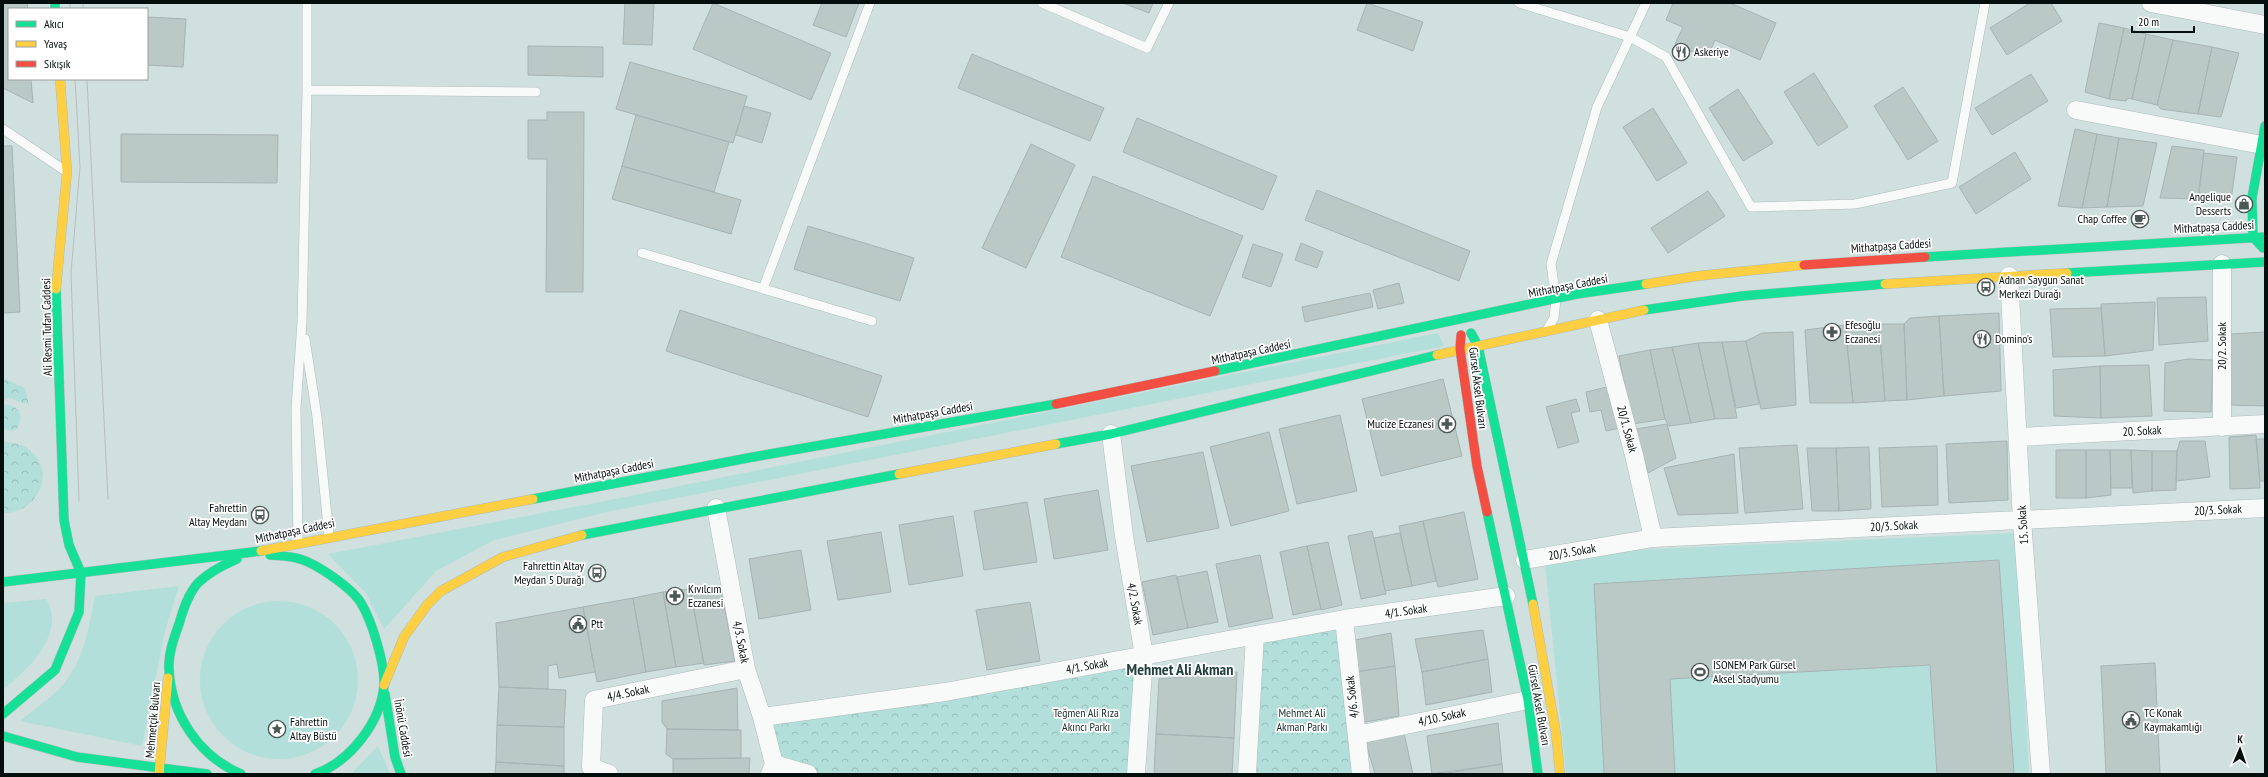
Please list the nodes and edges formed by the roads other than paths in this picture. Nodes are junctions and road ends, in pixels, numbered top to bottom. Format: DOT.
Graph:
graph roads {
  1 [pos="307,3"];
  2 [pos="870,3"];
  3 [pos="1042,3"];
  4 [pos="1169,3"];
  5 [pos="1519,3"];
  6 [pos="1646,3"];
  7 [pos="1985,3"];
  8 [pos="2151,3"];
  9 [pos="2265,25"];
  10 [pos="1630,37"];
  11 [pos="60,80"];
  12 [pos="307,90"];
  13 [pos="536,92"];
  14 [pos="2076,110"];
  15 [pos="2265,126"];
  16 [pos="3,129"];
  17 [pos="2262,145"];
  18 [pos="67,172"];
  19 [pos="2253,237"];
  20 [pos="2265,237"];
  21 [pos="2265,251"];
  22 [pos="642,253"];
  23 [pos="2265,262"];
  24 [pos="2222,264"];
  25 [pos="2009,276"];
  26 [pos="763,289"];
  27 [pos="1556,299"];
  28 [pos="1463,320"];
  29 [pos="1598,320"];
  30 [pos="872,321"];
  31 [pos="302,322"];
  32 [pos="1546,331"];
  33 [pos="1478,346"];
  34 [pos="1460,349"];
  35 [pos="2265,424"];
  36 [pos="2222,427"];
  37 [pos="1111,434"];
  38 [pos="2019,437"];
  39 [pos="716,508"];
  40 [pos="2265,508"];
  41 [pos="2022,520"];
  42 [pos="329,536"];
  43 [pos="1653,538"];
  44 [pos="298,543"];
  45 [pos="249,553"];
  46 [pos="1525,560"];
  47 [pos="81,573"];
  48 [pos="3,582"];
  49 [pos="1511,586"];
  50 [pos="1344,619"];
  51 [pos="1255,635"];
  52 [pos="1144,656"];
  53 [pos="169,668"];
  54 [pos="746,669"];
  55 [pos="384,685"];
  56 [pos="1528,700"];
  57 [pos="3,714"];
  58 [pos="762,717"];
  59 [pos="1357,735"];
  60 [pos="3,736"];
  61 [pos="78,757"];
  62 [pos="88,768"];
  63 [pos="772,769"];
  64 [pos="160,771"];
  65 [pos="207,774"];
  66 [pos="241,774"];
  67 [pos="315,774"];
  68 [pos="401,774"];
  69 [pos="609,774"];
  70 [pos="808,774"];
  71 [pos="1136,774"];
  72 [pos="1247,774"];
  73 [pos="1361,774"];
  74 [pos="1538,774"];
  75 [pos="1560,774"];
  76 [pos="2041,774"];
  1 -- 12 [label="lane"];
  2 -- 26 [label="lane"];
  3 -- 4 [label="lane"];
  5 -- 10 [label="lane"];
  6 -- 10 [label="lane"];
  7 -- 10 [label="lane"];
  8 -- 9 [label="street"];
  10 -- 27 [label="lane"];
  11 -- 18 [label="main road, Ali Resmi Tufan Caddesi"];
  12 -- 13 [label="lane"];
  12 -- 31 [label="lane"];
  14 -- 17 [label="street"];
  15 -- 17 [label="main road"];
  16 -- 18 [label="lane"];
  17 -- 19 [label="main road"];
  18 -- 47 [label="main road, Ali Resmi Tufan Caddesi"];
  19 -- 20 [label="main road, Mithatpaşa Caddesi"];
  19 -- 21 [label="main road"];
  19 -- 27 [label="main road, Mithatpaşa Caddesi"];
  22 -- 26 [label="lane"];
  23 -- 24 [label="main road"];
  24 -- 25 [label="main road"];
  24 -- 36 [label="street, 20/2. Sokak"];
  25 -- 29 [label="main road"];
  25 -- 38 [label="street, 15. Sokak"];
  26 -- 30 [label="lane"];
  27 -- 28 [label="main road, Mithatpaşa Caddesi"];
  27 -- 32 [label="lane"];
  28 -- 33 [label="main road, Gürsel Aksel Bulvarı"];
  28 -- 34 [label="main road, Gürsel Aksel Bulvarı"];
  28 -- 42 [label="main road, Mithatpaşa Caddesi"];
  29 -- 32 [label="main road"];
  29 -- 43 [label="street, 20/1. Sokak"];
  31 -- 42 [label="lane"];
  31 -- 44 [label="lane"];
  32 -- 33 [label="main road"];
  33 -- 34 [label="main road"];
  33 -- 46 [label="main road, Gürsel Aksel Bulvarı"];
  34 -- 37 [label="main road"];
  34 -- 49 [label="main road, Gürsel Aksel Bulvarı"];
  35 -- 36 [label="street, 20. Sokak"];
  36 -- 38 [label="street, 20. Sokak"];
  37 -- 39 [label="main road"];
  37 -- 52 [label="street, 4/2. Sokak"];
  38 -- 41 [label="street, 15. Sokak"];
  39 -- 54 [label="street, 4/3. Sokak"];
  39 -- 55 [label="main road"];
  40 -- 41 [label="street, 20/3. Sokak"];
  41 -- 43 [label="street, 20/3. Sokak"];
  41 -- 76 [label="street, 15. Sokak"];
  42 -- 44 [label="main road, Mithatpaşa Caddesi"];
  43 -- 46 [label="street, 20/3. Sokak"];
  44 -- 45 [label="main road, Mithatpaşa Caddesi"];
  45 -- 47 [label="main road"];
  45 -- 53 [label="main road"];
  45 -- 55 [label="main road"];
  46 -- 49 [label="main road"];
  46 -- 75 [label="main road, Gürsel Aksel Bulvarı"];
  47 -- 48 [label="main road"];
  47 -- 57 [label="main road"];
  49 -- 50 [label="street, 4/1. Sokak"];
  49 -- 56 [label="main road, Gürsel Aksel Bulvarı"];
  50 -- 51 [label="street, 4/1. Sokak"];
  50 -- 59 [label="street, 4/6. Sokak"];
  51 -- 52 [label="street, 4/1. Sokak"];
  51 -- 72 [label="street"];
  52 -- 58 [label="street, 4/1. Sokak"];
  52 -- 71 [label="street, 4/2. Sokak"];
  53 -- 64 [label="main road, Mehmetçik Bulvarı"];
  53 -- 66 [label="main road"];
  54 -- 58 [label="street, 4/3. Sokak"];
  54 -- 69 [label="street, 4/4. Sokak"];
  55 -- 67 [label="main road"];
  55 -- 68 [label="main road, İnönü Caddesi"];
  56 -- 59 [label="street, 4/10. Sokak"];
  56 -- 74 [label="main road, Gürsel Aksel Bulvarı"];
  58 -- 63 [label="street, 4/3. Sokak"];
  59 -- 73 [label="street, 4/6. Sokak"];
  60 -- 61 [label="main road"];
  61 -- 62 [label="main road"];
  61 -- 64 [label="main road"];
  63 -- 70 [label="street"];
  64 -- 65 [label="main road"];
}
